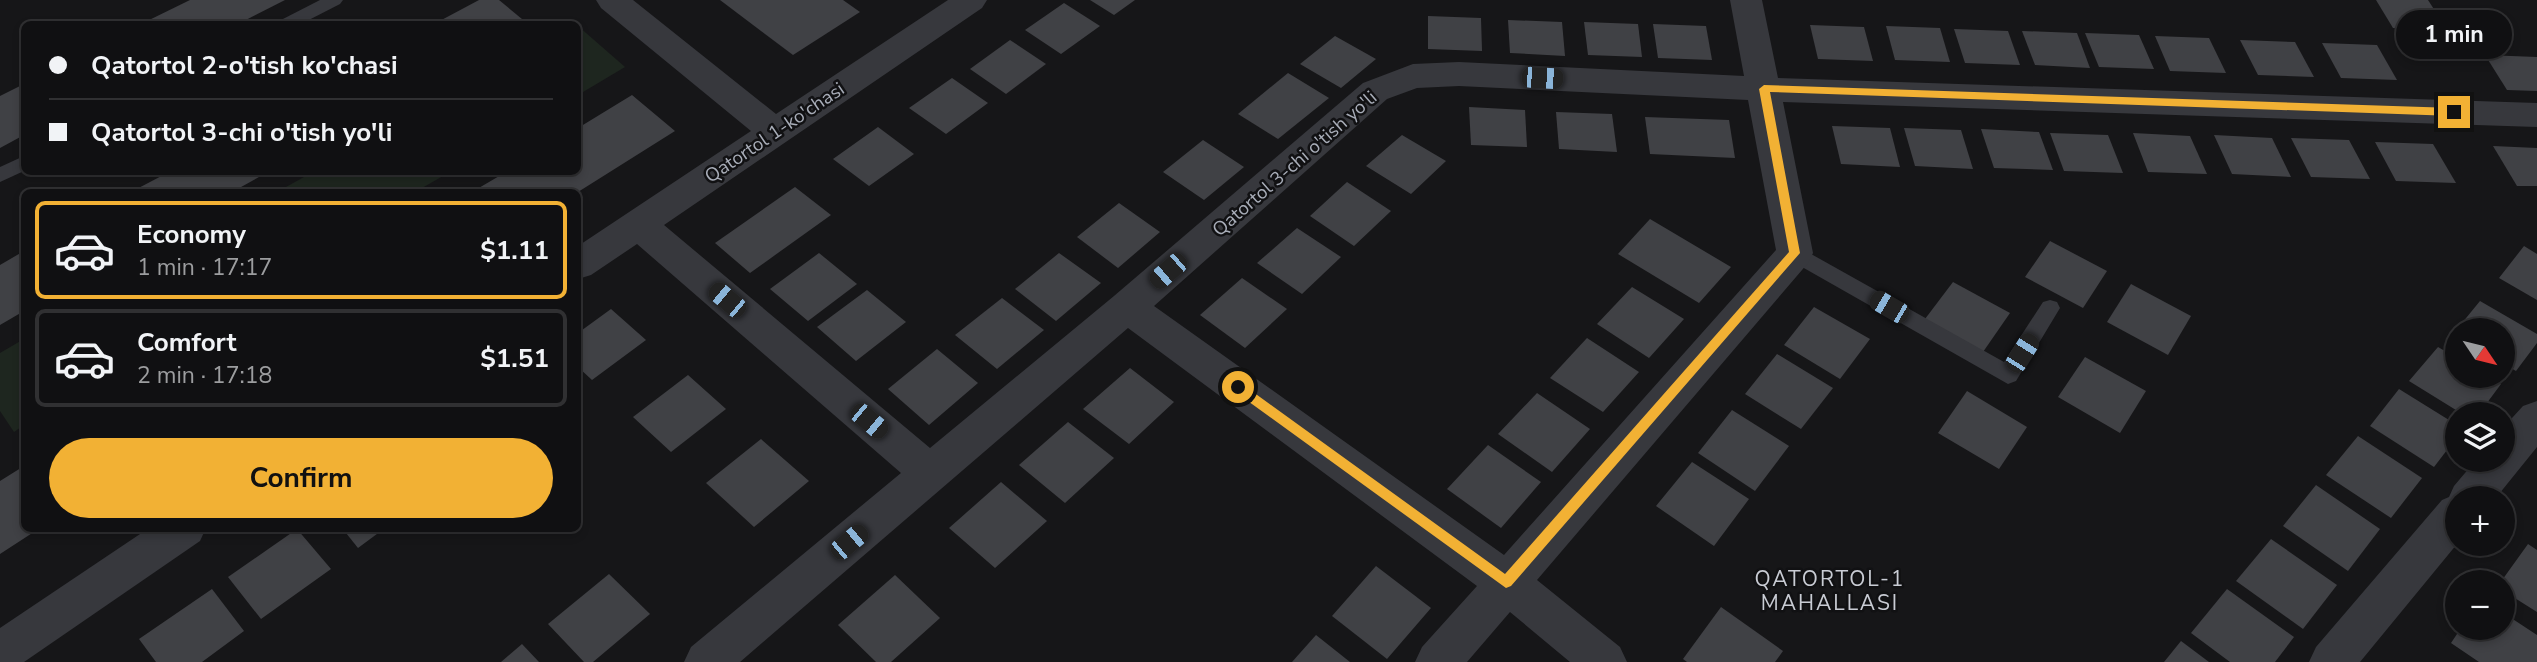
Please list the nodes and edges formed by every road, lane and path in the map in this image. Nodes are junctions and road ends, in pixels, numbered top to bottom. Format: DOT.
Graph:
graph roads {
  1 [pos="334,0"];
  2 [pos="612,0"];
  3 [pos="971,0"];
  4 [pos="1746,0"];
  5 [pos="293,21"];
  6 [pos="1764,89"];
  7 [pos="2537,115"];
  8 [pos="775,132"];
  9 [pos="21,164"];
  10 [pos="0,175"];
  11 [pos="638,224"];
  12 [pos="1795,253"];
  13 [pos="581,263"];
  14 [pos="1126,307"];
  15 [pos="2050,308"];
  16 [pos="2537,418"];
  17 [pos="2515,444"];
  18 [pos="2492,472"];
  19 [pos="930,473"];
  20 [pos="2480,486"];
  21 [pos="2445,527"];
  22 [pos="179,532"];
  23 [pos="1506,582"];
  24 [pos="0,653"];
  25 [pos="707,662"];
  26 [pos="1438,662"];
  27 [pos="1604,662"];
  28 [pos="2332,662"];
  1 -- 5 [label="lane"];
  2 -- 8 [label="street"];
  3 -- 8 [label="street, Qatortol 1-ko'chasi"];
  4 -- 6 [label="street"];
  6 -- 7 [label="street, Qatortol 3-chi o'tish yo'li"];
  6 -- 12 [label="street"];
  6 -- 14 [label="street, Qatortol 3-chi o'tish yo'li"];
  8 -- 11 [label="street, Qatortol 1-ko'chasi"];
  9 -- 10 [label="lane"];
  11 -- 13 [label="street, Qatortol 1-ko'chasi"];
  11 -- 19 [label="street"];
  12 -- 15 [label="lane"];
  12 -- 23 [label="street"];
  14 -- 19 [label="street, Qatortol 3-chi o'tish yo'li"];
  14 -- 23 [label="street"];
  16 -- 17 [label="street"];
  18 -- 20 [label="street"];
  19 -- 25 [label="street, Qatortol 3-chi o'tish yo'li"];
  21 -- 28 [label="street"];
  22 -- 24 [label="street"];
  23 -- 26 [label="street"];
  23 -- 27 [label="street"];
}
